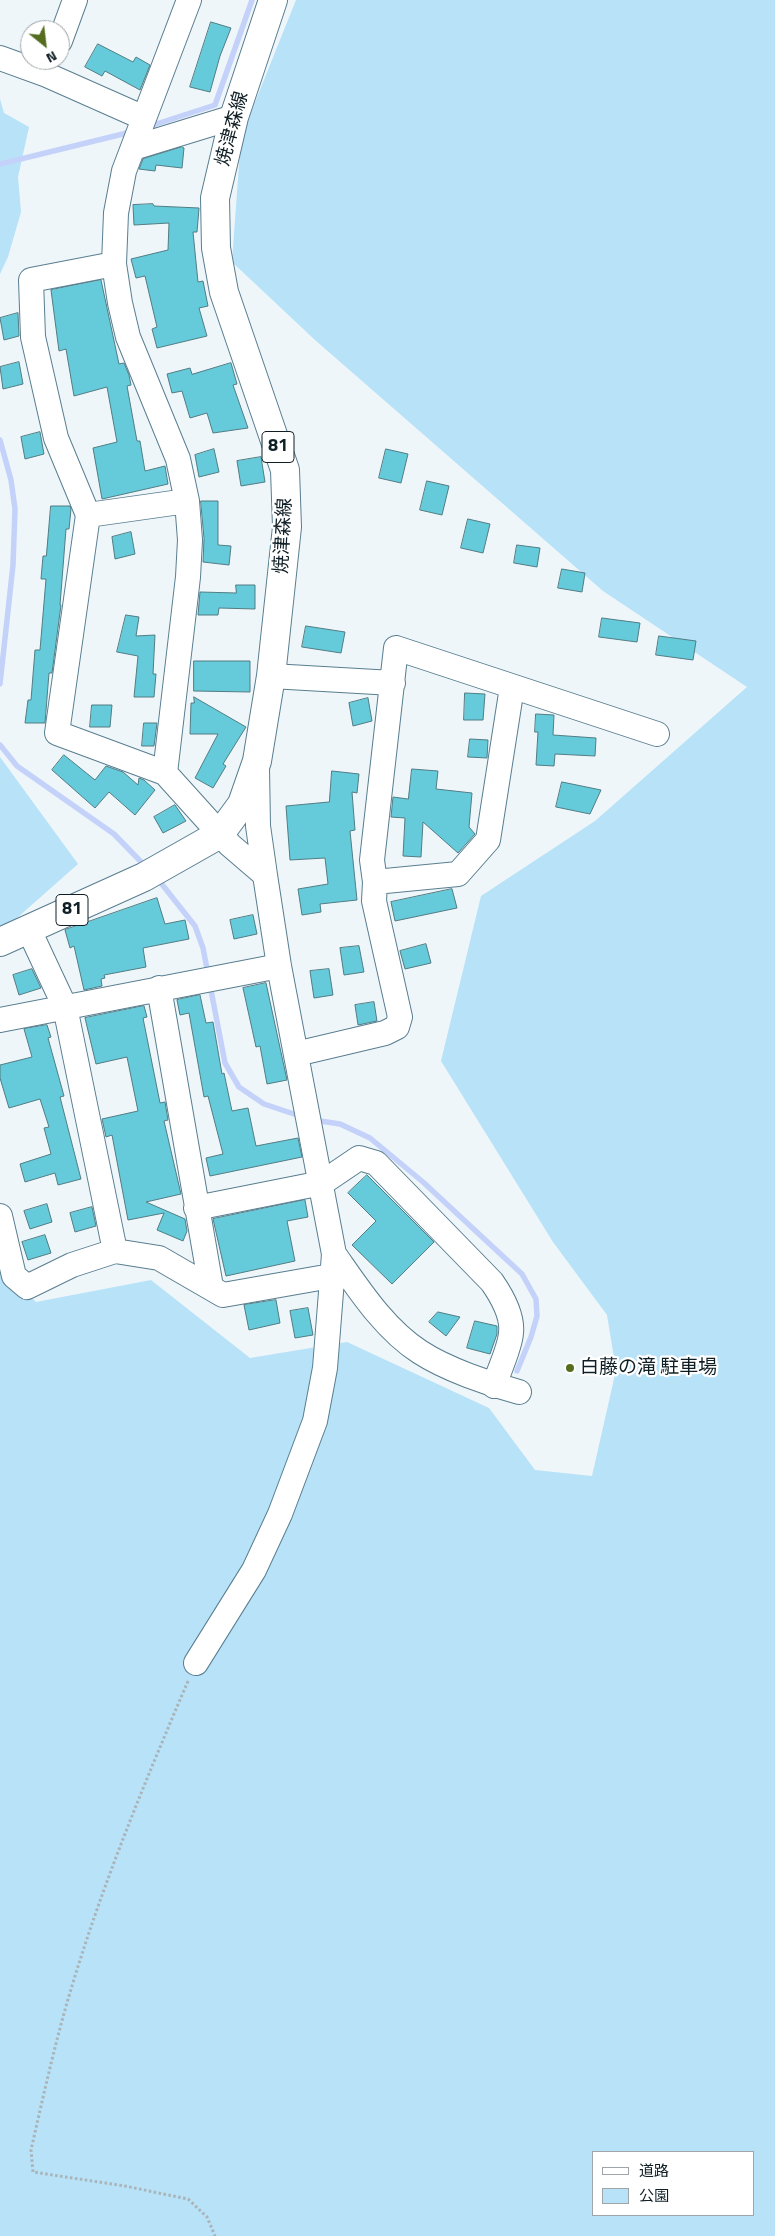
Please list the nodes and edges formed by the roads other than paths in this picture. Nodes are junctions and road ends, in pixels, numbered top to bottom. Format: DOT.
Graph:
graph roads {
  1 [pos="75,0"];
  2 [pos="189,0"];
  3 [pos="273,0"];
  4 [pos="68,20"];
  5 [pos="0,58"];
  6 [pos="20,62"];
  7 [pos="54,70"];
  8 [pos="234,117"];
  9 [pos="144,118"];
  10 [pos="133,148"];
  11 [pos="114,264"];
  12 [pos="187,501"];
  13 [pos="88,515"];
  14 [pos="271,676"];
  15 [pos="393,683"];
  16 [pos="512,687"];
  17 [pos="657,734"];
  18 [pos="257,761"];
  19 [pos="165,773"];
  20 [pos="220,834"];
  21 [pos="265,875"];
  22 [pos="375,882"];
  23 [pos="29,930"];
  24 [pos="0,942"];
  25 [pos="280,966"];
  26 [pos="159,988"];
  27 [pos="65,1007"];
  28 [pos="0,1020"];
  29 [pos="296,1054"];
  30 [pos="322,1182"];
  31 [pos="196,1208"];
  32 [pos="0,1216"];
  33 [pos="114,1251"];
  34 [pos="333,1265"];
  35 [pos="212,1287"];
  36 [pos="494,1386"];
  37 [pos="520,1392"];
  38 [pos="196,1663"];
  1 -- 4 [label="street"];
  2 -- 9 [label="street"];
  3 -- 8 [label="main road, 焼津森線 / 81"];
  5 -- 6 [label="street"];
  7 -- 9 [label="street"];
  8 -- 10 [label="street"];
  8 -- 14 [label="main road, 焼津森線 / 81"];
  9 -- 10 [label="street"];
  10 -- 11 [label="street"];
  11 -- 12 [label="street"];
  11 -- 13 [label="street"];
  12 -- 13 [label="street"];
  12 -- 19 [label="street"];
  13 -- 19 [label="street"];
  14 -- 15 [label="street"];
  14 -- 18 [label="main road, 焼津森線 / 81"];
  15 -- 16 [label="street"];
  15 -- 22 [label="street"];
  16 -- 17 [label="street"];
  16 -- 22 [label="street"];
  18 -- 20 [label="main road, 焼津森線 / 81"];
  18 -- 21 [label="street"];
  19 -- 20 [label="street"];
  20 -- 21 [label="street"];
  20 -- 23 [label="main road, 焼津森線 / 81"];
  21 -- 25 [label="street"];
  22 -- 29 [label="street"];
  23 -- 24 [label="main road, 焼津森線 / 81"];
  23 -- 27 [label="street"];
  25 -- 26 [label="street"];
  25 -- 29 [label="street"];
  26 -- 27 [label="street"];
  26 -- 31 [label="street"];
  27 -- 28 [label="street"];
  27 -- 33 [label="street"];
  29 -- 30 [label="street"];
  30 -- 31 [label="street"];
  30 -- 34 [label="street"];
  30 -- 36 [label="street"];
  31 -- 35 [label="street"];
  32 -- 33 [label="street"];
  33 -- 35 [label="street"];
  34 -- 35 [label="street"];
  34 -- 36 [label="street"];
  34 -- 38 [label="street"];
  36 -- 37 [label="street"];
}
